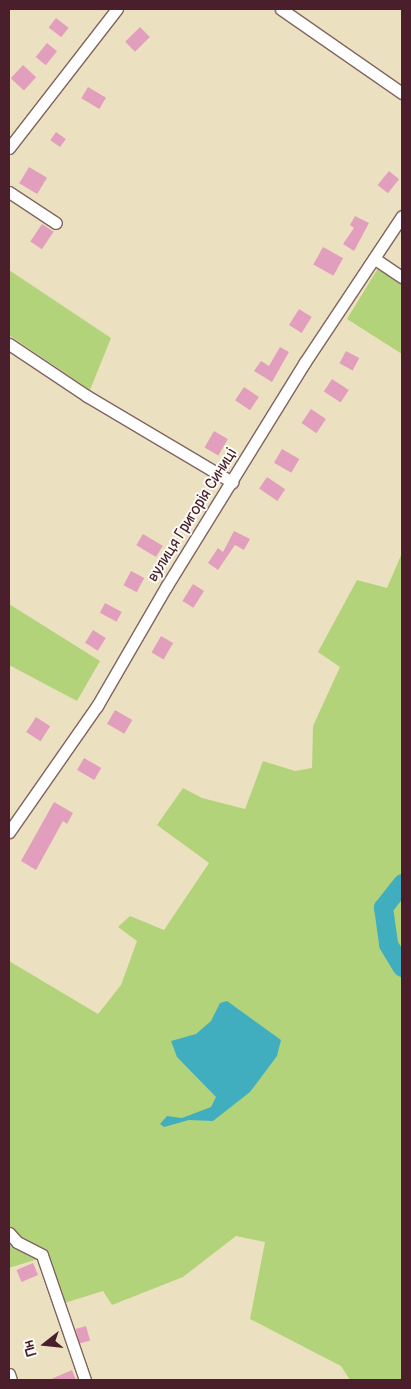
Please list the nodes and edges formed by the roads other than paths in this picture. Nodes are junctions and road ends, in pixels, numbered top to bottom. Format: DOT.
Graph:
graph roads {
  1 [pos="117,9"];
  2 [pos="281,9"];
  3 [pos="402,93"];
  4 [pos="9,148"];
  5 [pos="9,192"];
  6 [pos="402,216"];
  7 [pos="56,223"];
  8 [pos="374,259"];
  9 [pos="402,277"];
  10 [pos="9,344"];
  11 [pos="232,482"];
  12 [pos="9,832"];
  13 [pos="9,1233"];
  14 [pos="9,1374"];
  15 [pos="11,1380"];
  16 [pos="84,1380"];
  1 -- 4 [label="street"];
  2 -- 3 [label="street"];
  5 -- 7 [label="street"];
  6 -- 8 [label="street, вулиця Григорія Синиці"];
  8 -- 9 [label="street"];
  8 -- 11 [label="street, вулиця Григорія Синиці"];
  10 -- 11 [label="street"];
  11 -- 12 [label="street, вулиця Григорія Синиці"];
  13 -- 16 [label="street"];
  14 -- 15 [label="street"];
}
